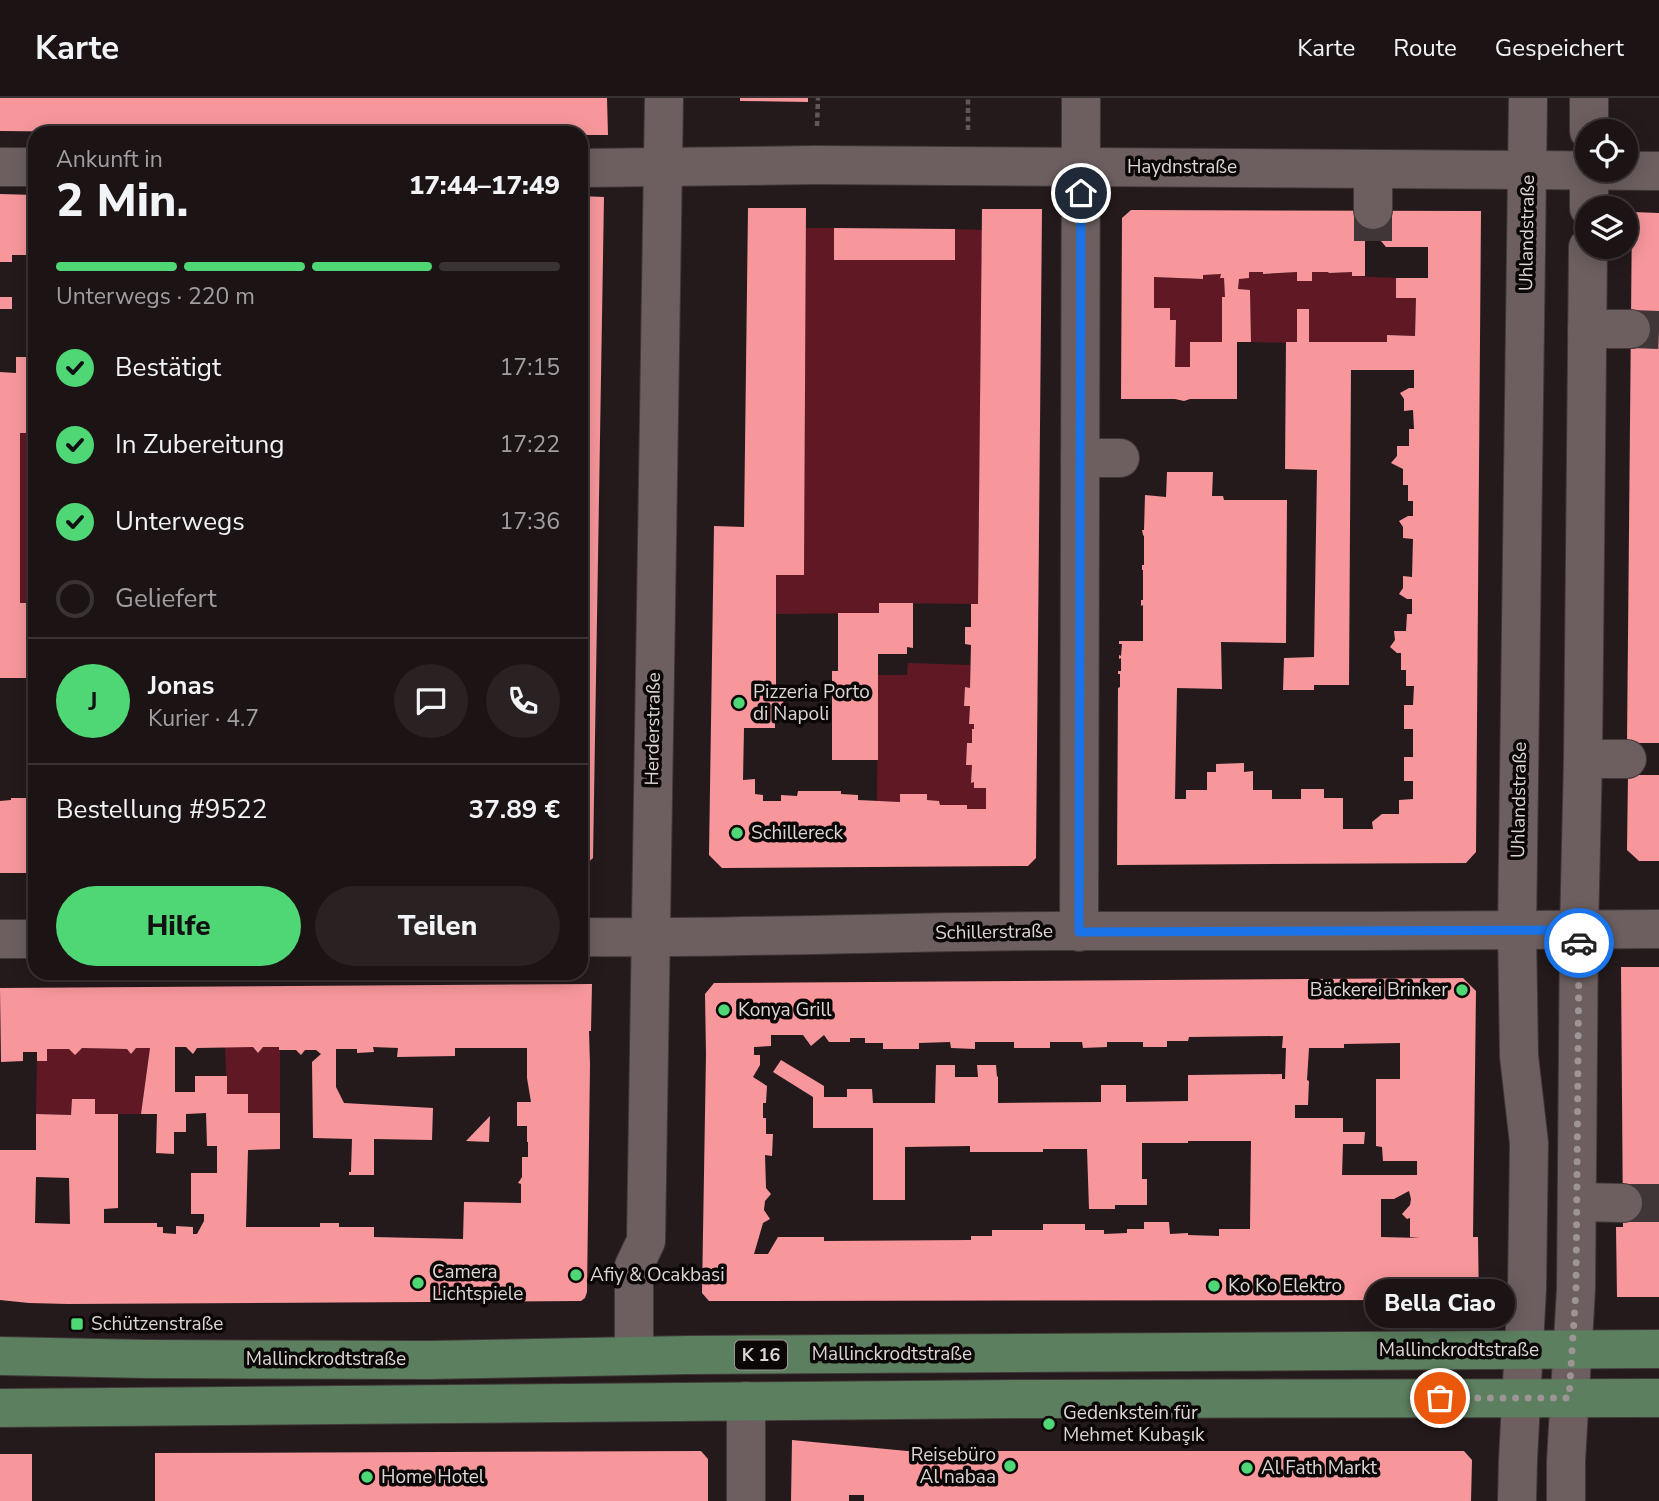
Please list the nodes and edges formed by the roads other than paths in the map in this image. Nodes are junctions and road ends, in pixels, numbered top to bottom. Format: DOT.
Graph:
graph roads {
  1 [pos="664,98"];
  2 [pos="1081,98"];
  3 [pos="1528,98"];
  4 [pos="1589,98"];
  5 [pos="1589,119"];
  6 [pos="0,167"];
  7 [pos="28,167"];
  8 [pos="588,167"];
  9 [pos="1081,167"];
  10 [pos="663,168"];
  11 [pos="1373,169"];
  12 [pos="1575,170"];
  13 [pos="1528,171"];
  14 [pos="1638,171"];
  15 [pos="1659,172"];
  16 [pos="1373,210"];
  17 [pos="1588,259"];
  18 [pos="1587,329"];
  19 [pos="1631,329"];
  20 [pos="1080,458"];
  21 [pos="1120,458"];
  22 [pos="1584,759"];
  23 [pos="1627,759"];
  24 [pos="1659,929"];
  25 [pos="1517,930"];
  26 [pos="1579,930"];
  27 [pos="1079,932"];
  28 [pos="588,937"];
  29 [pos="650,938"];
  30 [pos="0,939"];
  31 [pos="28,939"];
  32 [pos="1577,1202"];
  33 [pos="1623,1203"];
  34 [pos="1572,1349"];
  35 [pos="1659,1349"];
  36 [pos="1523,1350"];
  37 [pos="0,1356"];
  38 [pos="634,1356"];
  39 [pos="1521,1398"];
  40 [pos="1569,1398"];
  41 [pos="1659,1398"];
  42 [pos="746,1401"];
  43 [pos="0,1408"];
  44 [pos="746,1501"];
  45 [pos="1517,1501"];
  46 [pos="1566,1501"];
  1 -- 10 [label="street, Herderstraße"];
  2 -- 9 [label="street"];
  3 -- 13 [label="street, Uhlandstraße"];
  4 -- 5 [label="street"];
  6 -- 7 [label="street"];
  8 -- 10 [label="street, Haydnstraße"];
  9 -- 10 [label="street, Haydnstraße"];
  9 -- 11 [label="street, Haydnstraße"];
  9 -- 20 [label="street"];
  10 -- 29 [label="street, Herderstraße"];
  11 -- 13 [label="street, Haydnstraße"];
  11 -- 16 [label="street"];
  12 -- 13 [label="street, Haydnstraße"];
  13 -- 25 [label="street, Uhlandstraße"];
  14 -- 15 [label="street, Haydnstraße"];
  17 -- 18 [label="street"];
  18 -- 19 [label="street"];
  18 -- 22 [label="street"];
  20 -- 21 [label="street"];
  20 -- 27 [label="street"];
  22 -- 23 [label="street"];
  22 -- 26 [label="street"];
  24 -- 26 [label="street, Schillerstraße"];
  25 -- 26 [label="street, Schillerstraße"];
  25 -- 27 [label="street, Schillerstraße"];
  25 -- 36 [label="street, Uhlandstraße"];
  26 -- 32 [label="street"];
  27 -- 29 [label="street, Schillerstraße"];
  28 -- 29 [label="street, Schillerstraße"];
  29 -- 38 [label="street, Herderstraße"];
  30 -- 31 [label="street"];
  32 -- 33 [label="street"];
  32 -- 34 [label="street"];
  34 -- 35 [label="main road, Mallinckrodtstraße / K 16"];
  34 -- 36 [label="main road, Mallinckrodtstraße / K 16"];
  34 -- 40 [label="street"];
  36 -- 38 [label="main road, Mallinckrodtstraße / K 16"];
  36 -- 39 [label="street, Uhlandstraße"];
  37 -- 38 [label="main road, Mallinckrodtstraße / K 16"];
  39 -- 40 [label="main road"];
  39 -- 42 [label="main road"];
  39 -- 45 [label="street, Uhlandstraße"];
  40 -- 41 [label="main road"];
  40 -- 46 [label="street"];
  42 -- 43 [label="main road"];
  42 -- 44 [label="street"];
}
